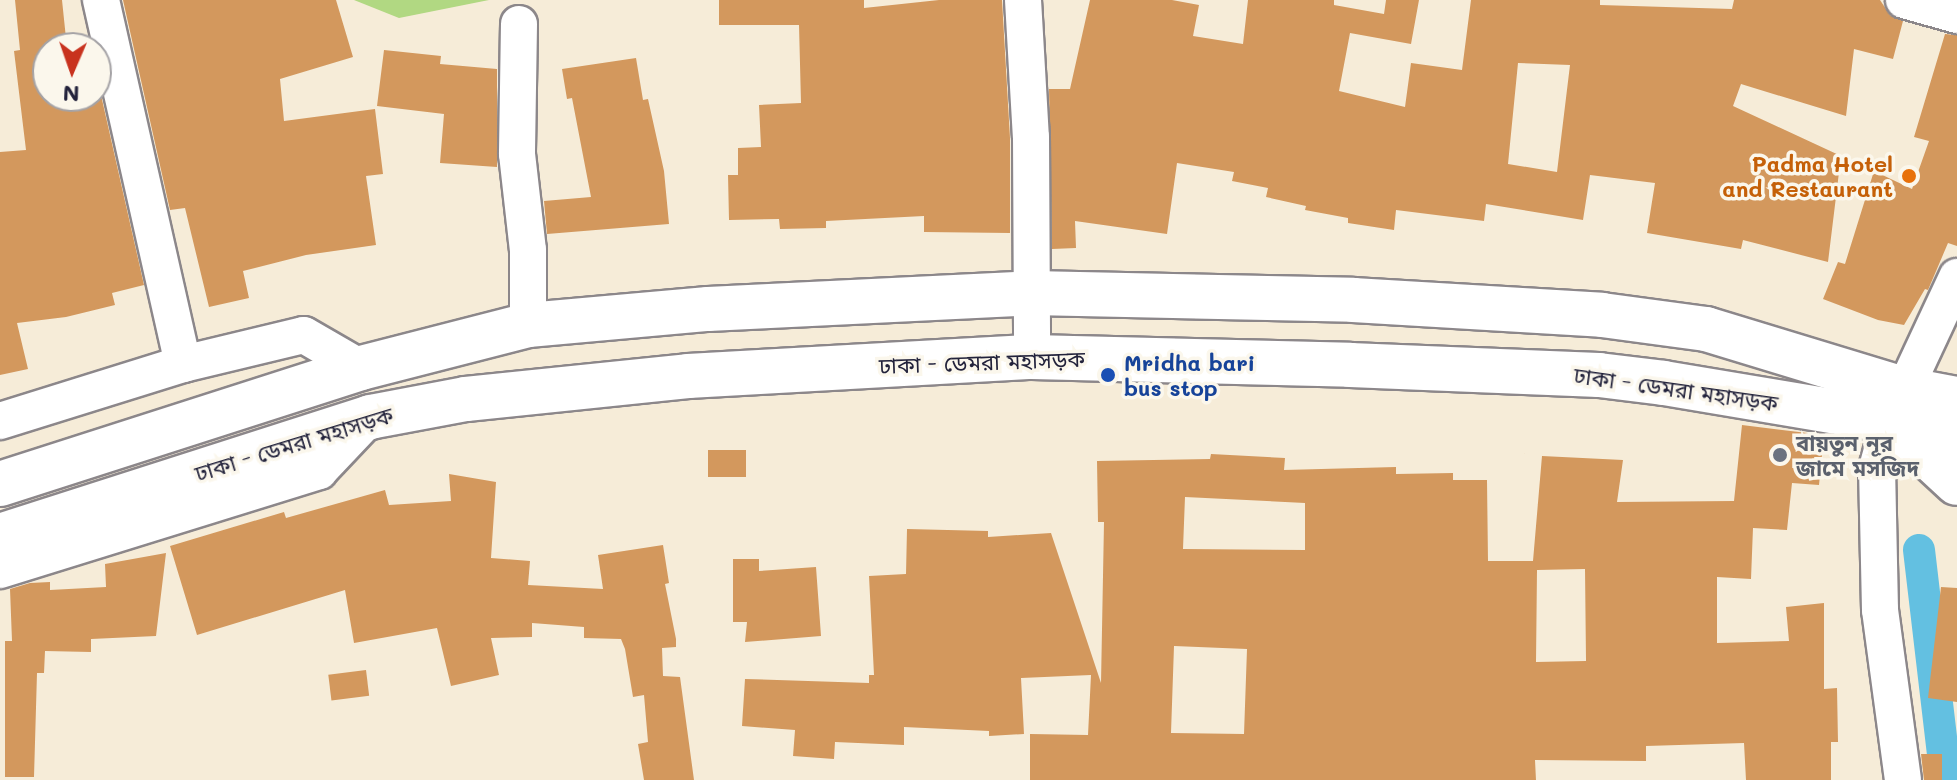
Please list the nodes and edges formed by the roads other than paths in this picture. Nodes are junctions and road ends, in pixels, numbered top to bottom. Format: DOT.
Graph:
graph roads {
  1 [pos="101,0"];
  2 [pos="1023,0"];
  3 [pos="1904,0"];
  4 [pos="1957,15"];
  5 [pos="519,24"];
  6 [pos="1957,277"];
  7 [pos="1051,293"];
  8 [pos="1602,315"];
  9 [pos="528,325"];
  10 [pos="1052,357"];
  11 [pos="183,364"];
  12 [pos="361,368"];
  13 [pos="1599,375"];
  14 [pos="1957,399"];
  15 [pos="1897,405"];
  16 [pos="370,417"];
  17 [pos="0,421"];
  18 [pos="1957,438"];
  19 [pos="1957,483"];
  20 [pos="0,484"];
  21 [pos="0,536"];
  22 [pos="0,570"];
  23 [pos="1903,780"];
  1 -- 11 [label="street"];
  2 -- 7 [label="street"];
  3 -- 4 [label="street"];
  5 -- 9 [label="street"];
  6 -- 15 [label="street"];
  7 -- 8 [label="main road, ঢাকা - ডেমরা মহাসড়ক"];
  7 -- 9 [label="main road, ঢাকা - ডেমরা মহাসড়ক"];
  7 -- 10 [label="main road"];
  8 -- 13 [label="main road"];
  8 -- 15 [label="main road, ঢাকা - ডেমরা মহাসড়ক"];
  9 -- 12 [label="main road, ঢাকা - ডেমরা মহাসড়ক"];
  10 -- 13 [label="main road, ঢাকা - ডেমরা মহাসড়ক"];
  10 -- 16 [label="main road, ঢাকা - ডেমরা মহাসড়ক"];
  11 -- 12 [label="street"];
  11 -- 17 [label="street"];
  12 -- 20 [label="main road, ঢাকা - ডেমরা মহাসড়ক"];
  13 -- 15 [label="main road, ঢাকা - ডেমরা মহাসড়ক"];
  14 -- 15 [label="main road, ঢাকা - ডেমরা মহাসড়ক"];
  15 -- 18 [label="main road"];
  15 -- 19 [label="main road, ঢাকা - ডেমরা মহাসড়ক"];
  15 -- 23 [label="street"];
  16 -- 21 [label="main road, ঢাকা - ডেমরা মহাসড়ক"];
  16 -- 22 [label="street"];
}
